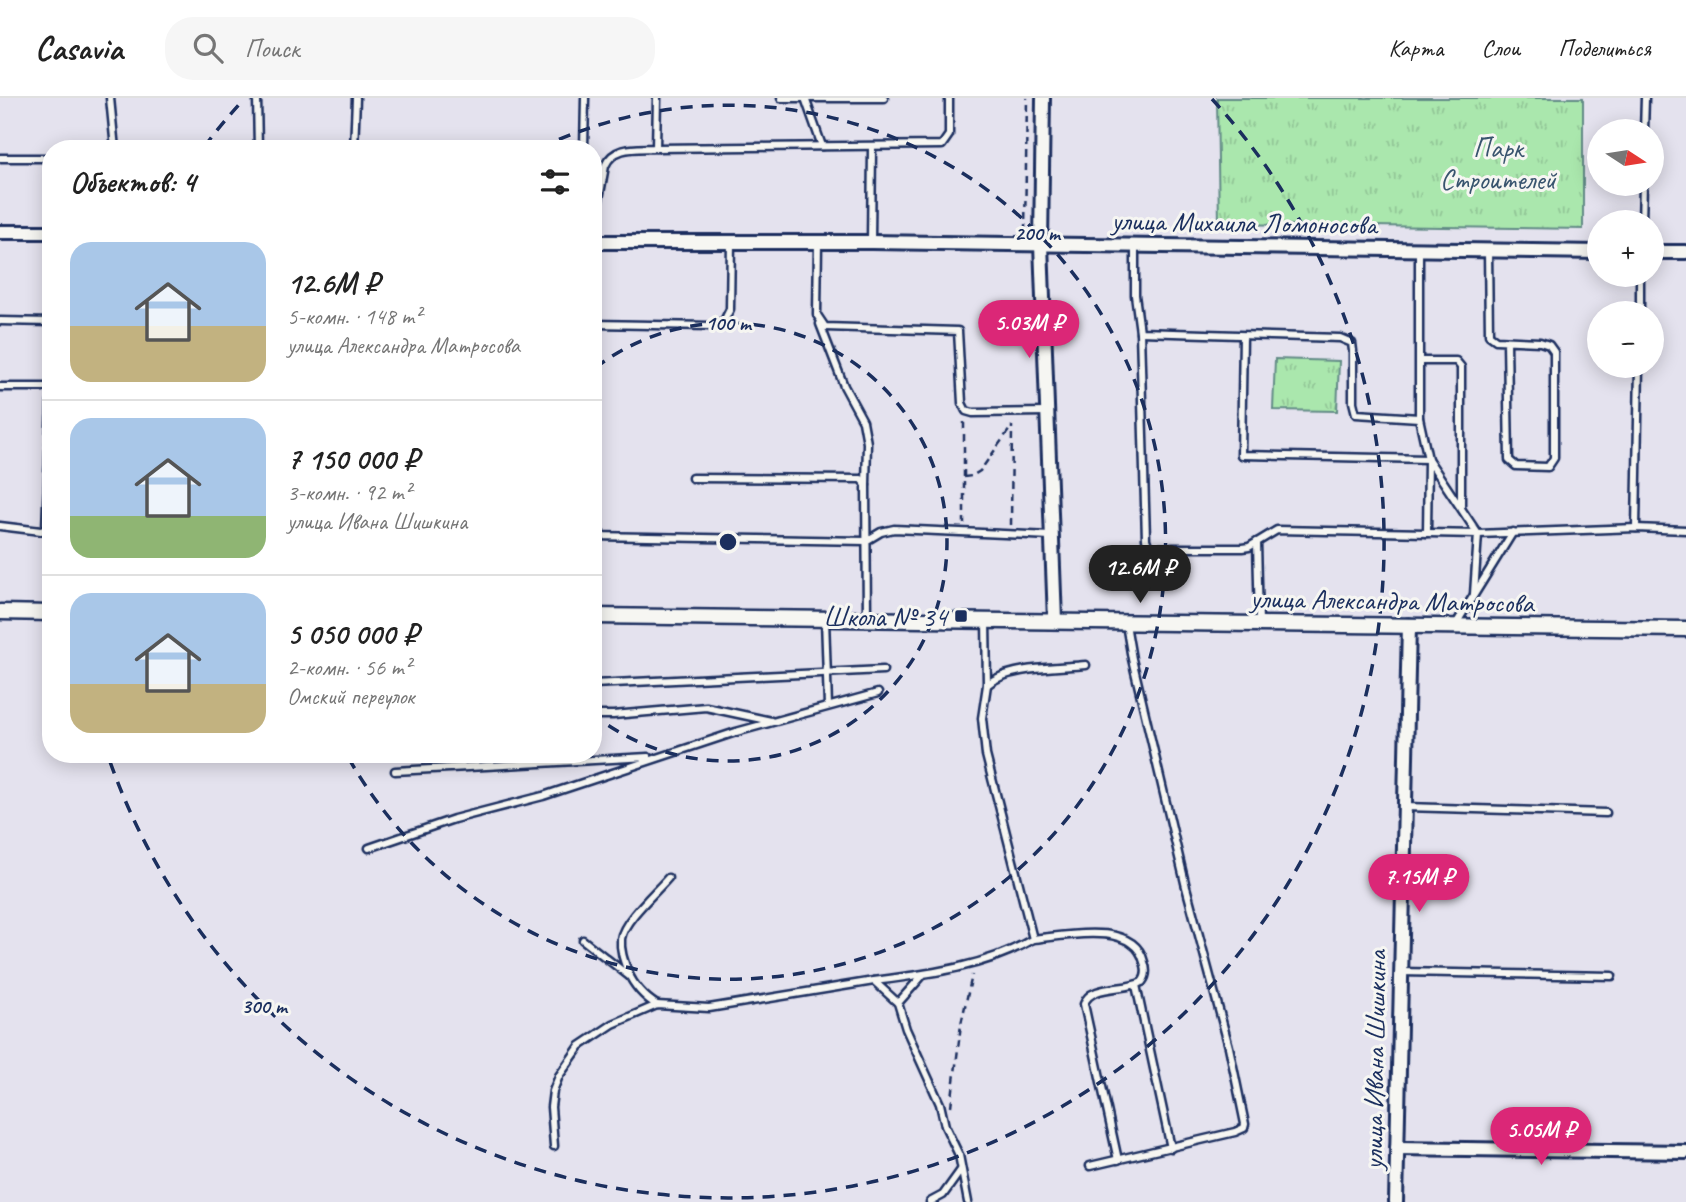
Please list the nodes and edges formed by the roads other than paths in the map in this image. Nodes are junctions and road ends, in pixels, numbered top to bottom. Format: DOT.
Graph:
graph roads {
  1 [pos="110,98"];
  2 [pos="257,98"];
  3 [pos="356,98"];
  4 [pos="585,98"];
  5 [pos="657,98"];
  6 [pos="781,98"];
  7 [pos="805,98"];
  8 [pos="884,98"];
  9 [pos="949,98"];
  10 [pos="1042,98"];
  11 [pos="1644,98"];
  12 [pos="1644,119"];
  13 [pos="114,140"];
  14 [pos="258,140"];
  15 [pos="354,140"];
  16 [pos="584,140"];
  17 [pos="822,146"];
  18 [pos="872,147"];
  19 [pos="656,148"];
  20 [pos="0,158"];
  21 [pos="42,158"];
  22 [pos="602,188"];
  23 [pos="0,232"];
  24 [pos="42,232"];
  25 [pos="602,242"];
  26 [pos="731,242"];
  27 [pos="871,242"];
  28 [pos="818,243"];
  29 [pos="1041,244"];
  30 [pos="1135,245"];
  31 [pos="1419,249"];
  32 [pos="1489,251"];
  33 [pos="1587,252"];
  34 [pos="1664,252"];
  35 [pos="1686,252"];
  36 [pos="0,321"];
  37 [pos="42,322"];
  38 [pos="820,322"];
  39 [pos="602,324"];
  40 [pos="1140,332"];
  41 [pos="1242,336"];
  42 [pos="1507,341"];
  43 [pos="1420,360"];
  44 [pos="1639,378"];
  45 [pos="0,387"];
  46 [pos="42,387"];
  47 [pos="1047,412"];
  48 [pos="1419,418"];
  49 [pos="1428,458"];
  50 [pos="691,478"];
  51 [pos="866,485"];
  52 [pos="1462,509"];
  53 [pos="0,526"];
  54 [pos="1636,528"];
  55 [pos="1686,530"];
  56 [pos="42,531"];
  57 [pos="1513,532"];
  58 [pos="1427,533"];
  59 [pos="1478,534"];
  60 [pos="602,536"];
  61 [pos="1051,536"];
  62 [pos="866,541"];
  63 [pos="1257,542"];
  64 [pos="1474,594"];
  65 [pos="0,612"];
  66 [pos="42,613"];
  67 [pos="602,616"];
  68 [pos="825,619"];
  69 [pos="867,619"];
  70 [pos="986,621"];
  71 [pos="1055,621"];
  72 [pos="1126,622"];
  73 [pos="1259,624"];
  74 [pos="1409,625"];
  75 [pos="1455,625"];
  76 [pos="1686,629"];
  77 [pos="1086,665"];
  78 [pos="883,670"];
  79 [pos="826,673"];
  80 [pos="602,684"];
  81 [pos="987,685"];
  82 [pos="878,693"];
  83 [pos="828,706"];
  84 [pos="602,715"];
  85 [pos="773,722"];
  86 [pos="657,757"];
  87 [pos="602,760"];
  88 [pos="545,763"];
  89 [pos="395,771"];
  90 [pos="1405,807"];
  91 [pos="1606,813"];
  92 [pos="369,848"];
  93 [pos="668,878"];
  94 [pos="1033,939"];
  95 [pos="583,940"];
  96 [pos="1401,972"];
  97 [pos="923,975"];
  98 [pos="1612,976"];
  99 [pos="630,977"];
  100 [pos="874,982"];
  101 [pos="1136,985"];
  102 [pos="898,1003"];
  103 [pos="657,1005"];
  104 [pos="554,1146"];
  105 [pos="1171,1148"];
  106 [pos="1397,1148"];
  107 [pos="1686,1152"];
  108 [pos="1118,1160"];
  109 [pos="1090,1166"];
  110 [pos="961,1168"];
  111 [pos="930,1202"];
  112 [pos="968,1202"];
  113 [pos="1396,1202"];
  1 -- 13 [label="lane"];
  2 -- 14 [label="lane"];
  3 -- 15 [label="lane"];
  4 -- 16 [label="lane"];
  5 -- 19 [label="lane"];
  6 -- 7 [label="lane"];
  7 -- 8 [label="lane"];
  7 -- 17 [label="lane"];
  9 -- 18 [label="lane"];
  10 -- 29 [label="street"];
  11 -- 12 [label="lane"];
  17 -- 18 [label="lane"];
  17 -- 19 [label="lane"];
  18 -- 27 [label="lane"];
  19 -- 22 [label="lane"];
  20 -- 21 [label="lane"];
  23 -- 24 [label="street"];
  25 -- 26 [label="street, улица Михаила Ломоносова"];
  26 -- 28 [label="street, улица Михаила Ломоносова"];
  26 -- 39 [label="lane"];
  27 -- 28 [label="street, улица Михаила Ломоносова"];
  27 -- 29 [label="street, улица Михаила Ломоносова"];
  28 -- 38 [label="lane"];
  29 -- 30 [label="street, улица Михаила Ломоносова"];
  29 -- 47 [label="street"];
  30 -- 31 [label="street, улица Михаила Ломоносова"];
  30 -- 40 [label="lane"];
  31 -- 32 [label="street, улица Михаила Ломоносова"];
  31 -- 43 [label="lane"];
  32 -- 33 [label="street, улица Михаила Ломоносова"];
  32 -- 42 [label="lane"];
  34 -- 35 [label="street"];
  36 -- 37 [label="lane"];
  38 -- 47 [label="lane"];
  38 -- 51 [label="lane"];
  40 -- 41 [label="lane"];
  40 -- 63 [label="lane"];
  41 -- 48 [label="lane"];
  41 -- 49 [label="lane"];
  42 -- 42 [label="lane"];
  43 -- 48 [label="lane"];
  43 -- 52 [label="lane"];
  44 -- 54 [label="lane"];
  45 -- 46 [label="lane"];
  47 -- 61 [label="street"];
  48 -- 49 [label="lane"];
  49 -- 52 [label="lane"];
  49 -- 58 [label="lane"];
  50 -- 51 [label="lane"];
  51 -- 62 [label="lane"];
  52 -- 59 [label="lane"];
  53 -- 56 [label="lane"];
  54 -- 55 [label="lane"];
  54 -- 57 [label="lane"];
  57 -- 59 [label="lane"];
  57 -- 64 [label="lane"];
  58 -- 59 [label="lane"];
  58 -- 63 [label="lane"];
  59 -- 64 [label="lane"];
  60 -- 62 [label="lane"];
  61 -- 62 [label="lane"];
  61 -- 71 [label="street"];
  62 -- 69 [label="lane"];
  63 -- 73 [label="lane"];
  64 -- 75 [label="lane"];
  65 -- 66 [label="street"];
  67 -- 68 [label="street, улица Александра Матросова"];
  68 -- 69 [label="street, улица Александра Матросова"];
  68 -- 79 [label="lane"];
  69 -- 70 [label="street, улица Александра Матросова"];
  70 -- 71 [label="street, улица Александра Матросова"];
  70 -- 81 [label="lane"];
  71 -- 72 [label="street, улица Александра Матросова"];
  72 -- 73 [label="street, улица Александра Матросова"];
  72 -- 105 [label="lane"];
  73 -- 74 [label="street, улица Александра Матросова"];
  74 -- 75 [label="street, улица Александра Матросова"];
  74 -- 90 [label="street, улица Ивана Шишкина"];
  75 -- 76 [label="street, улица Александра Матросова"];
  77 -- 81 [label="lane"];
  78 -- 79 [label="lane"];
  79 -- 80 [label="lane"];
  79 -- 83 [label="lane"];
  81 -- 94 [label="lane"];
  82 -- 83 [label="lane"];
  83 -- 85 [label="lane"];
  84 -- 85 [label="lane"];
  85 -- 86 [label="lane"];
  86 -- 87 [label="lane"];
  86 -- 92 [label="lane"];
  88 -- 89 [label="lane"];
  90 -- 91 [label="lane"];
  90 -- 96 [label="street, улица Ивана Шишкина"];
  93 -- 99 [label="lane"];
  94 -- 97 [label="lane"];
  94 -- 101 [label="lane"];
  95 -- 99 [label="lane"];
  96 -- 98 [label="lane"];
  96 -- 106 [label="street, улица Ивана Шишкина"];
  97 -- 100 [label="lane"];
  97 -- 102 [label="lane"];
  99 -- 103 [label="lane"];
  100 -- 102 [label="lane"];
  100 -- 103 [label="lane"];
  101 -- 105 [label="lane"];
  101 -- 108 [label="lane"];
  102 -- 110 [label="lane"];
  103 -- 104 [label="lane"];
  105 -- 108 [label="lane"];
  106 -- 107 [label="street"];
  106 -- 113 [label="street, улица Ивана Шишкина"];
  108 -- 109 [label="lane"];
  110 -- 111 [label="lane"];
  110 -- 112 [label="lane"];
}
